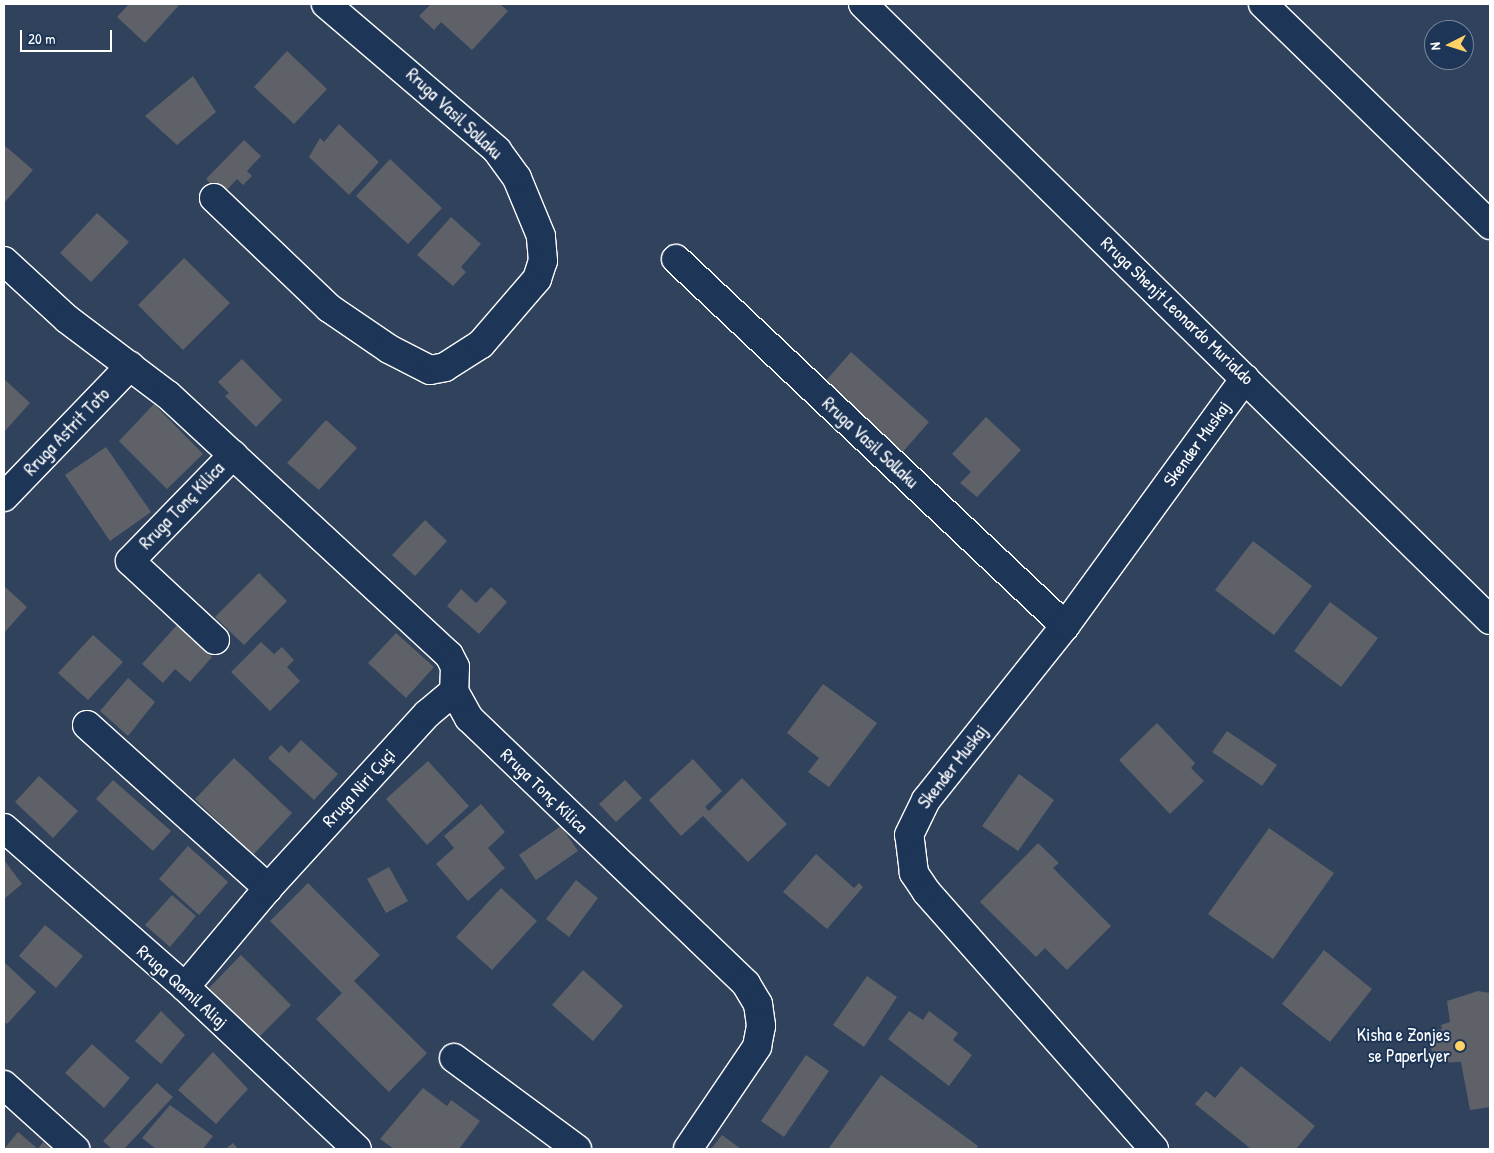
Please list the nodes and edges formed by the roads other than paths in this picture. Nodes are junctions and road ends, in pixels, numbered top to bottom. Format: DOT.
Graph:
graph roads {
  1 [pos="326,4"];
  2 [pos="863,4"];
  3 [pos="1263,4"];
  4 [pos="214,198"];
  5 [pos="1490,225"];
  6 [pos="676,259"];
  7 [pos="4,261"];
  8 [pos="130,366"];
  9 [pos="1246,378"];
  10 [pos="233,454"];
  11 [pos="4,497"];
  12 [pos="1490,620"];
  13 [pos="1065,626"];
  14 [pos="215,640"];
  15 [pos="454,692"];
  16 [pos="87,725"];
  17 [pos="4,828"];
  18 [pos="268,888"];
  19 [pos="185,987"];
  20 [pos="454,1058"];
  21 [pos="4,1085"];
  22 [pos="75,1149"];
  23 [pos="357,1149"];
  24 [pos="577,1149"];
  25 [pos="688,1149"];
  26 [pos="1154,1149"];
  1 -- 4 [label="street, Rruga Vasil Sollaku"];
  2 -- 9 [label="street, Rruga Shenjt Leonardo Murialdo"];
  3 -- 5 [label="street"];
  6 -- 13 [label="street, Rruga Vasil Sollaku"];
  7 -- 8 [label="street, Rruga Tonç Kilica"];
  8 -- 10 [label="street, Rruga Tonç Kilica"];
  8 -- 11 [label="street, Rruga Astrit Toto"];
  9 -- 12 [label="street, Rruga Shenjt Leonardo Murialdo"];
  9 -- 13 [label="street, Skender Muskaj"];
  10 -- 14 [label="street, Rruga Tonç Kilica"];
  10 -- 15 [label="street, Rruga Tonç Kilica"];
  13 -- 26 [label="street, Skender Muskaj"];
  15 -- 18 [label="street, Rruga Niri Çuçi"];
  15 -- 25 [label="street, Rruga Tonç Kilica"];
  16 -- 18 [label="street"];
  17 -- 19 [label="street, Rruga Qamil Aliaj"];
  18 -- 19 [label="street, Rruga Niri Çuçi"];
  19 -- 23 [label="street, Rruga Qamil Aliaj"];
  20 -- 24 [label="street"];
  21 -- 22 [label="street"];
}
